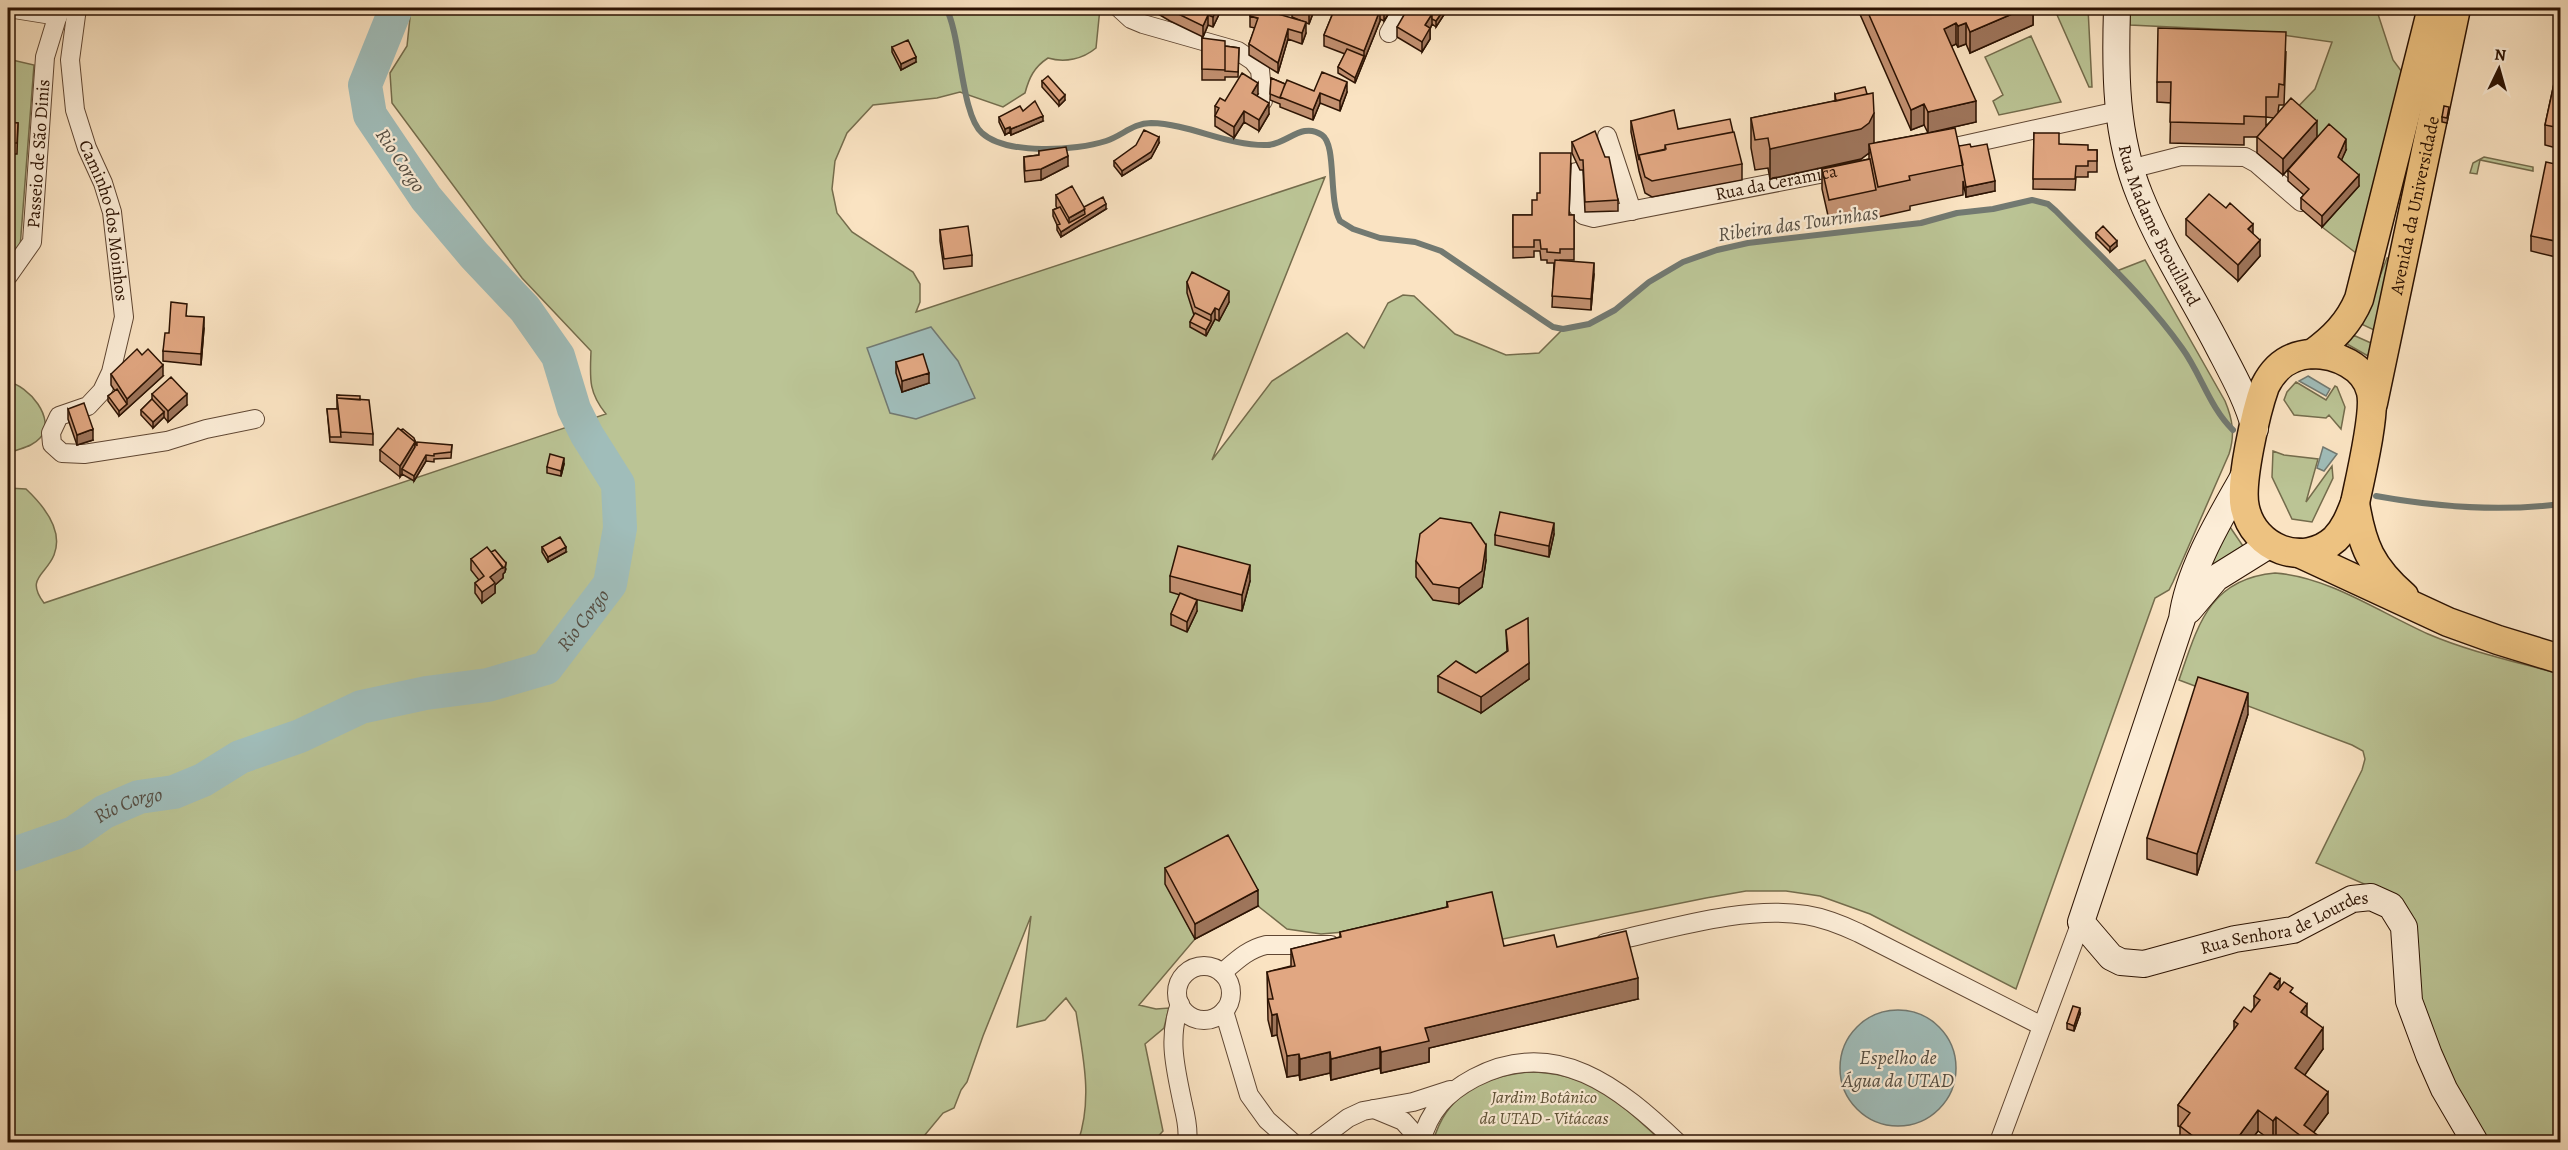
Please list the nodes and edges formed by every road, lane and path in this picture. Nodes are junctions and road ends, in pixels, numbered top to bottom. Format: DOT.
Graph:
graph roads {
  1 [pos="8,8"];
  2 [pos="77,8"];
  3 [pos="1119,8"];
  4 [pos="1403,8"];
  5 [pos="2116,8"];
  6 [pos="2432,8"];
  7 [pos="2456,8"];
  8 [pos="59,12"];
  9 [pos="1389,33"];
  10 [pos="1263,101"];
  11 [pos="2118,111"];
  12 [pos="1607,136"];
  13 [pos="1917,155"];
  14 [pos="1859,167"];
  15 [pos="2130,169"];
  16 [pos="1576,172"];
  17 [pos="2301,202"];
  18 [pos="1632,211"];
  19 [pos="8,276"];
  20 [pos="2312,354"];
  21 [pos="2373,403"];
  22 [pos="255,419"];
  23 [pos="2255,429"];
  24 [pos="2244,476"];
  25 [pos="2355,503"];
  26 [pos="2269,545"];
  27 [pos="2299,553"];
  28 [pos="2420,609"];
  29 [pos="2181,619"];
  30 [pos="2560,659"];
  31 [pos="2082,922"];
  32 [pos="1336,945"];
  33 [pos="1588,947"];
  34 [pos="1222,973"];
  35 [pos="1180,1004"];
  36 [pos="1224,1011"];
  37 [pos="2042,1026"];
  38 [pos="1458,1087"];
  39 [pos="1372,1108"];
  40 [pos="1669,1138"];
  41 [pos="1421,1142"];
  42 [pos="1187,1143"];
  43 [pos="1292,1143"];
  44 [pos="1316,1143"];
  45 [pos="1999,1143"];
  46 [pos="2475,1143"];
  1 -- 8 [label="street"];
  2 -- 22 [label="street, Caminho dos Moinhos"];
  3 -- 10 [label="street"];
  4 -- 9 [label="street"];
  5 -- 11 [label="street, Rua Madame Brouillard"];
  6 -- 20 [label="main road, Avenida da Universidade"];
  7 -- 21 [label="main road, Avenida da Universidade"];
  8 -- 19 [label="street, Passeio de São Dinis"];
  11 -- 13 [label="street"];
  11 -- 15 [label="street, Rua Madame Brouillard"];
  12 -- 18 [label="street"];
  14 -- 18 [label="street, Rua da Cerâmica"];
  15 -- 17 [label="street"];
  15 -- 23 [label="street, Rua Madame Brouillard"];
  16 -- 18 [label="street, Rua da Cerâmica"];
  20 -- 21 [label="main road"];
  20 -- 23 [label="main road"];
  21 -- 25 [label="main road"];
  23 -- 24 [label="main road"];
  24 -- 26 [label="main road"];
  24 -- 29 [label="street"];
  25 -- 27 [label="main road"];
  25 -- 28 [label="main road"];
  26 -- 27 [label="main road"];
  26 -- 29 [label="street"];
  27 -- 28 [label="main road"];
  28 -- 30 [label="main road"];
  29 -- 31 [label="street"];
  31 -- 37 [label="street"];
  31 -- 46 [label="street, Rua Senhora de Lourdes"];
  32 -- 34 [label="street"];
  33 -- 37 [label="street"];
  34 -- 35 [label="street"];
  34 -- 36 [label="street"];
  35 -- 36 [label="street"];
  35 -- 42 [label="street"];
  36 -- 43 [label="street"];
  37 -- 45 [label="street"];
  38 -- 39 [label="street"];
  38 -- 40 [label="street"];
  38 -- 41 [label="street"];
  39 -- 41 [label="street"];
  39 -- 44 [label="street"];
}
